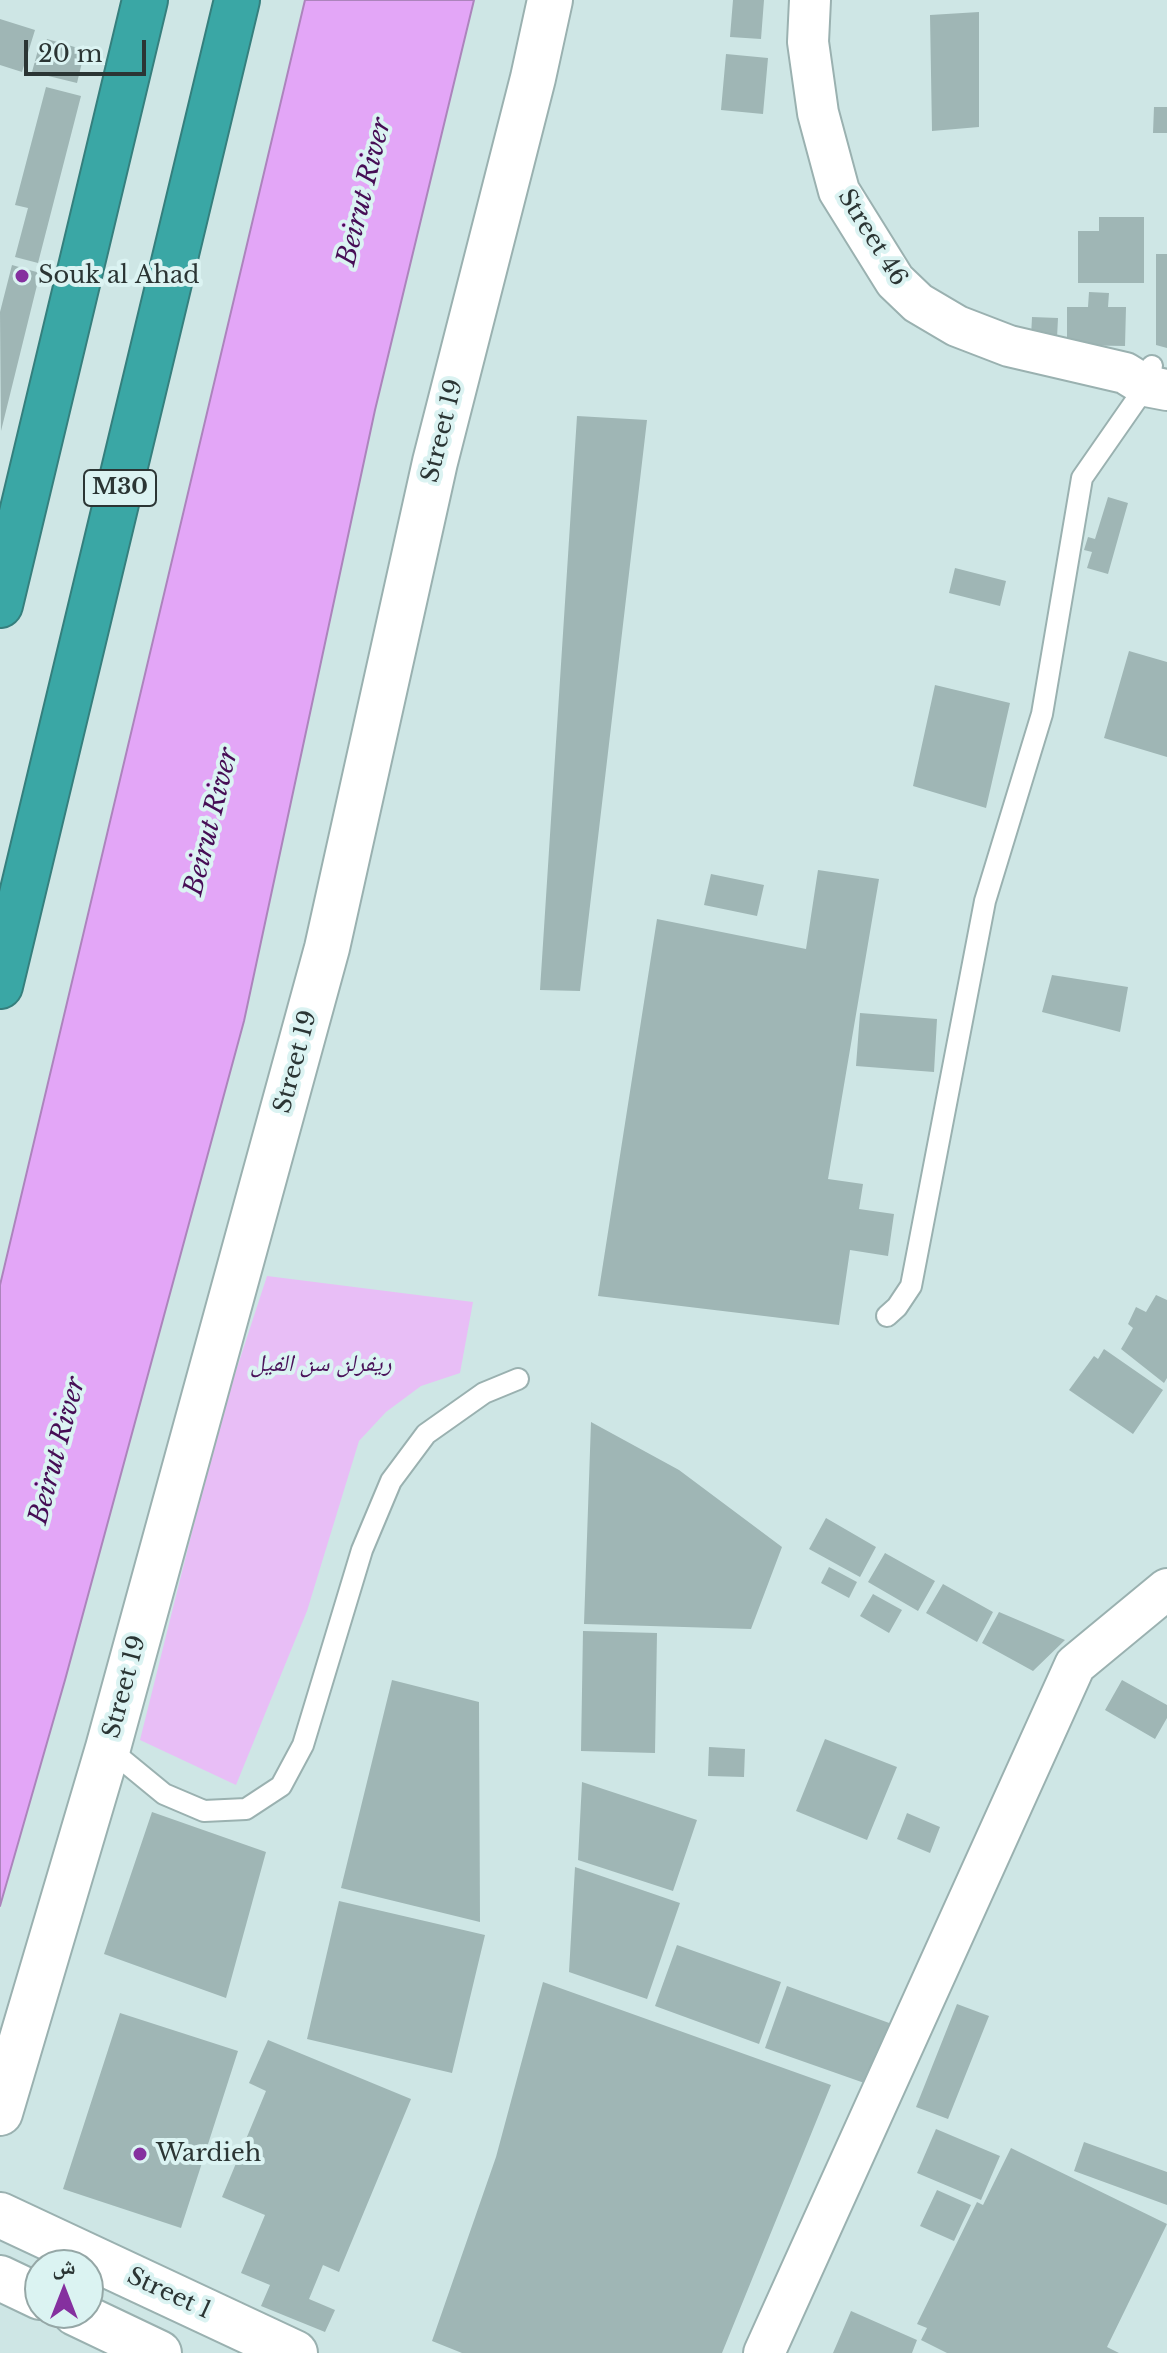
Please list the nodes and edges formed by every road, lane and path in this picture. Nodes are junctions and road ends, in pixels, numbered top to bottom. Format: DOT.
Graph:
graph roads {
  1 [pos="145,0"];
  2 [pos="237,0"];
  3 [pos="550,0"];
  4 [pos="810,0"];
  5 [pos="1151,376"];
  6 [pos="0,605"];
  7 [pos="2,981"];
  8 [pos="887,1316"];
  9 [pos="518,1379"];
  10 [pos="1167,1589"];
  11 [pos="108,1748"];
  12 [pos="0,2113"];
  13 [pos="0,2215"];
  14 [pos="0,2278"];
  15 [pos="24,2289"];
  16 [pos="104,2327"];
  17 [pos="159,2353"];
  18 [pos="295,2353"];
  19 [pos="764,2353"];
  1 -- 6 [label="highway"];
  2 -- 7 [label="highway, M30"];
  3 -- 11 [label="street, Street 19"];
  4 -- 5 [label="street, Street 46"];
  5 -- 8 [label="lane"];
  9 -- 11 [label="lane"];
  10 -- 19 [label="street"];
  11 -- 12 [label="street, Street 19"];
  13 -- 18 [label="street, Street 1"];
  14 -- 15 [label="street"];
  16 -- 17 [label="street"];
}
